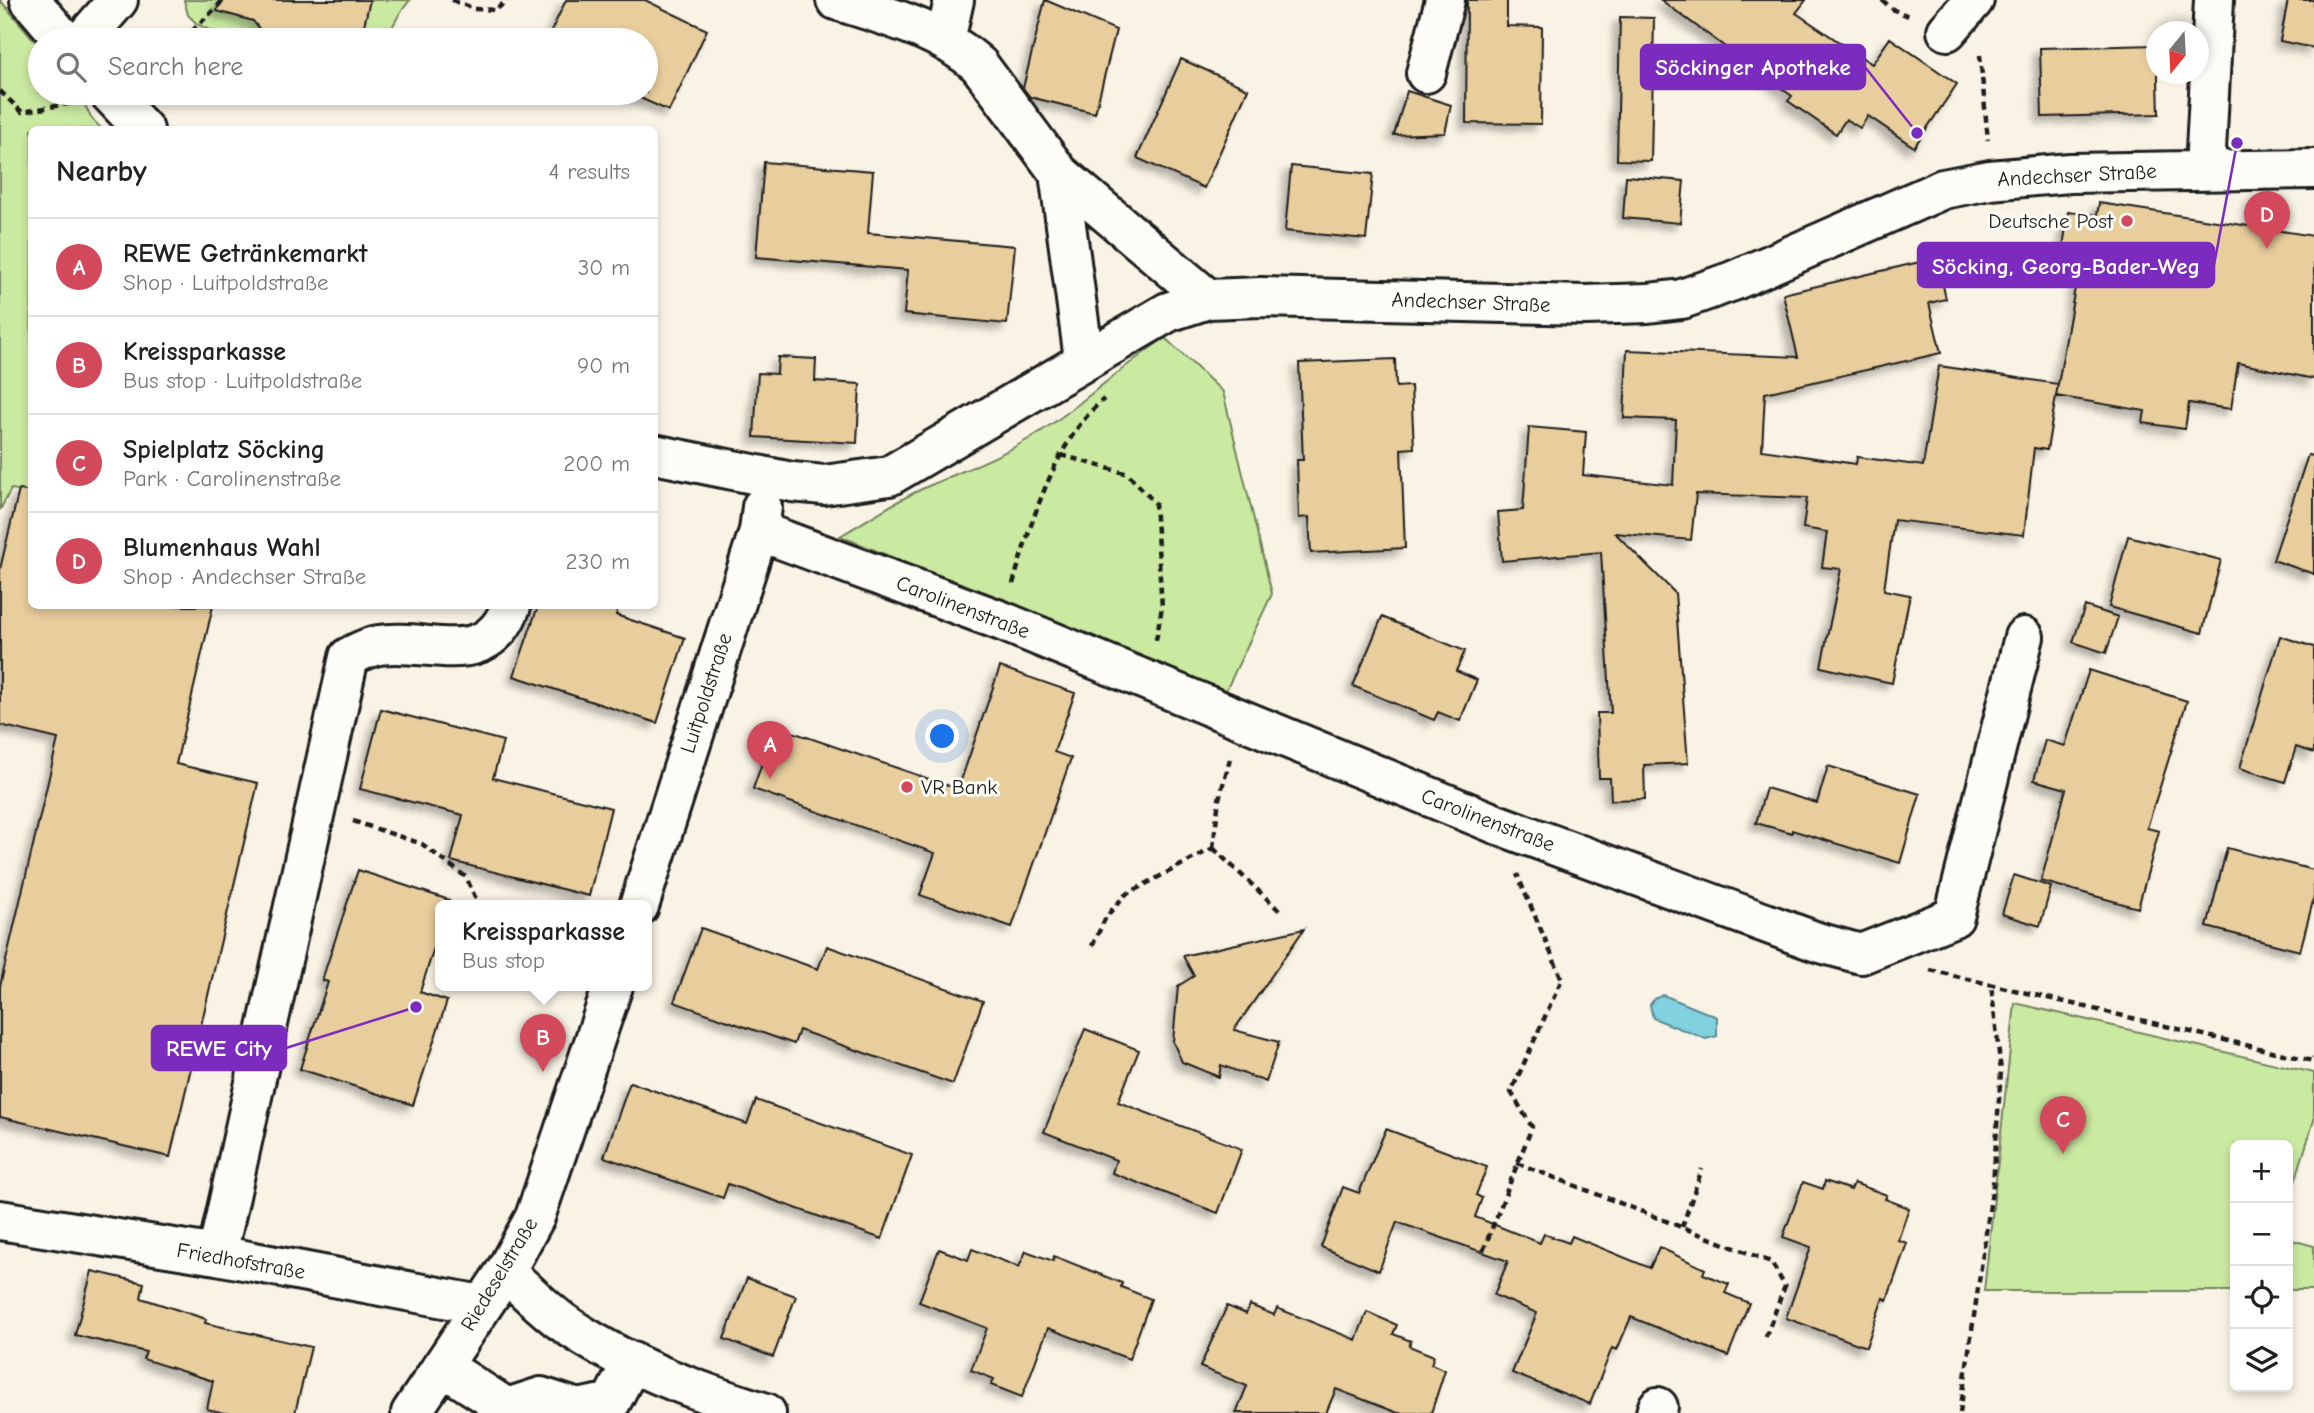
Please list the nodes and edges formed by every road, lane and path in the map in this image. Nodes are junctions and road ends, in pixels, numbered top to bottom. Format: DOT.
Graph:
graph roads {
  1 [pos="30,0"];
  2 [pos="118,0"];
  3 [pos="224,0"];
  4 [pos="452,0"];
  5 [pos="507,0"];
  6 [pos="836,0"];
  7 [pos="954,0"];
  8 [pos="1445,0"];
  9 [pos="2214,0"];
  10 [pos="1973,1"];
  11 [pos="54,28"];
  12 [pos="94,28"];
  13 [pos="195,28"];
  14 [pos="1947,31"];
  15 [pos="946,41"];
  16 [pos="1426,73"];
  17 [pos="0,91"];
  18 [pos="59,105"];
  19 [pos="120,105"];
  20 [pos="140,126"];
  21 [pos="2205,169"];
  22 [pos="2314,169"];
  23 [pos="1059,173"];
  24 [pos="1990,180"];
  25 [pos="1208,299"];
  26 [pos="1084,359"];
  27 [pos="1107,397"];
  28 [pos="658,455"];
  29 [pos="1060,455"];
  30 [pos="765,478"];
  31 [pos="759,531"];
  32 [pos="509,609"];
  33 [pos="1002,621"];
  34 [pos="2024,637"];
  35 [pos="1148,681"];
  36 [pos="1241,721"];
  37 [pos="316,809"];
  38 [pos="1496,824"];
  39 [pos="1213,848"];
  40 [pos="476,900"];
  41 [pos="641,900"];
  42 [pos="1282,913"];
  43 [pos="1092,946"];
  44 [pos="1926,969"];
  45 [pos="1992,984"];
  46 [pos="611,991"];
  47 [pos="2314,1058"];
  48 [pos="1517,1163"];
  49 [pos="1702,1169"];
  50 [pos="0,1220"];
  51 [pos="1682,1227"];
  52 [pos="1483,1251"];
  53 [pos="217,1255"];
  54 [pos="505,1272"];
  55 [pos="481,1305"];
  56 [pos="1764,1341"];
  57 [pos="632,1362"];
  58 [pos="442,1366"];
  59 [pos="505,1410"];
  60 [pos="411,1413"];
  61 [pos="766,1413"];
  62 [pos="1960,1413"];
  1 -- 11 [label="street"];
  2 -- 12 [label="street"];
  3 -- 13 [label="path"];
  4 -- 5 [label="path"];
  6 -- 15 [label="street"];
  7 -- 15 [label="street"];
  8 -- 16 [label="street"];
  9 -- 21 [label="street"];
  10 -- 14 [label="street"];
  10 -- 24 [label="path"];
  15 -- 23 [label="street"];
  17 -- 18 [label="path"];
  19 -- 20 [label="street"];
  21 -- 22 [label="street, Andechser Straße"];
  21 -- 24 [label="street, Andechser Straße"];
  23 -- 25 [label="street"];
  23 -- 26 [label="street"];
  24 -- 25 [label="street, Andechser Straße"];
  25 -- 26 [label="street, Andechser Straße"];
  26 -- 30 [label="street, Andechser Straße"];
  27 -- 29 [label="path"];
  28 -- 30 [label="street, Andechser Straße"];
  29 -- 33 [label="path"];
  29 -- 35 [label="path"];
  30 -- 31 [label="street, Luitpoldstraße"];
  31 -- 33 [label="street, Carolinenstraße"];
  31 -- 41 [label="street, Luitpoldstraße"];
  32 -- 37 [label="street"];
  33 -- 35 [label="street, Carolinenstraße"];
  34 -- 38 [label="street, Carolinenstraße"];
  35 -- 36 [label="street, Carolinenstraße"];
  36 -- 38 [label="street, Carolinenstraße"];
  36 -- 39 [label="path"];
  37 -- 40 [label="path"];
  37 -- 53 [label="street"];
  38 -- 48 [label="path"];
  39 -- 42 [label="path"];
  39 -- 43 [label="path"];
  44 -- 45 [label="path"];
  45 -- 47 [label="path"];
  45 -- 62 [label="path"];
  46 -- 54 [label="street, Riedeselstraße"];
  48 -- 51 [label="path"];
  48 -- 52 [label="path"];
  49 -- 51 [label="path"];
  50 -- 53 [label="street, Friedhofstraße"];
  51 -- 56 [label="path"];
  53 -- 55 [label="street, Friedhofstraße"];
  54 -- 55 [label="street, Riedeselstraße"];
  54 -- 57 [label="street"];
  55 -- 58 [label="street, Riedeselstraße"];
  57 -- 59 [label="street"];
  57 -- 61 [label="street"];
  58 -- 59 [label="street"];
  58 -- 60 [label="street, Riedeselstraße"];
}
